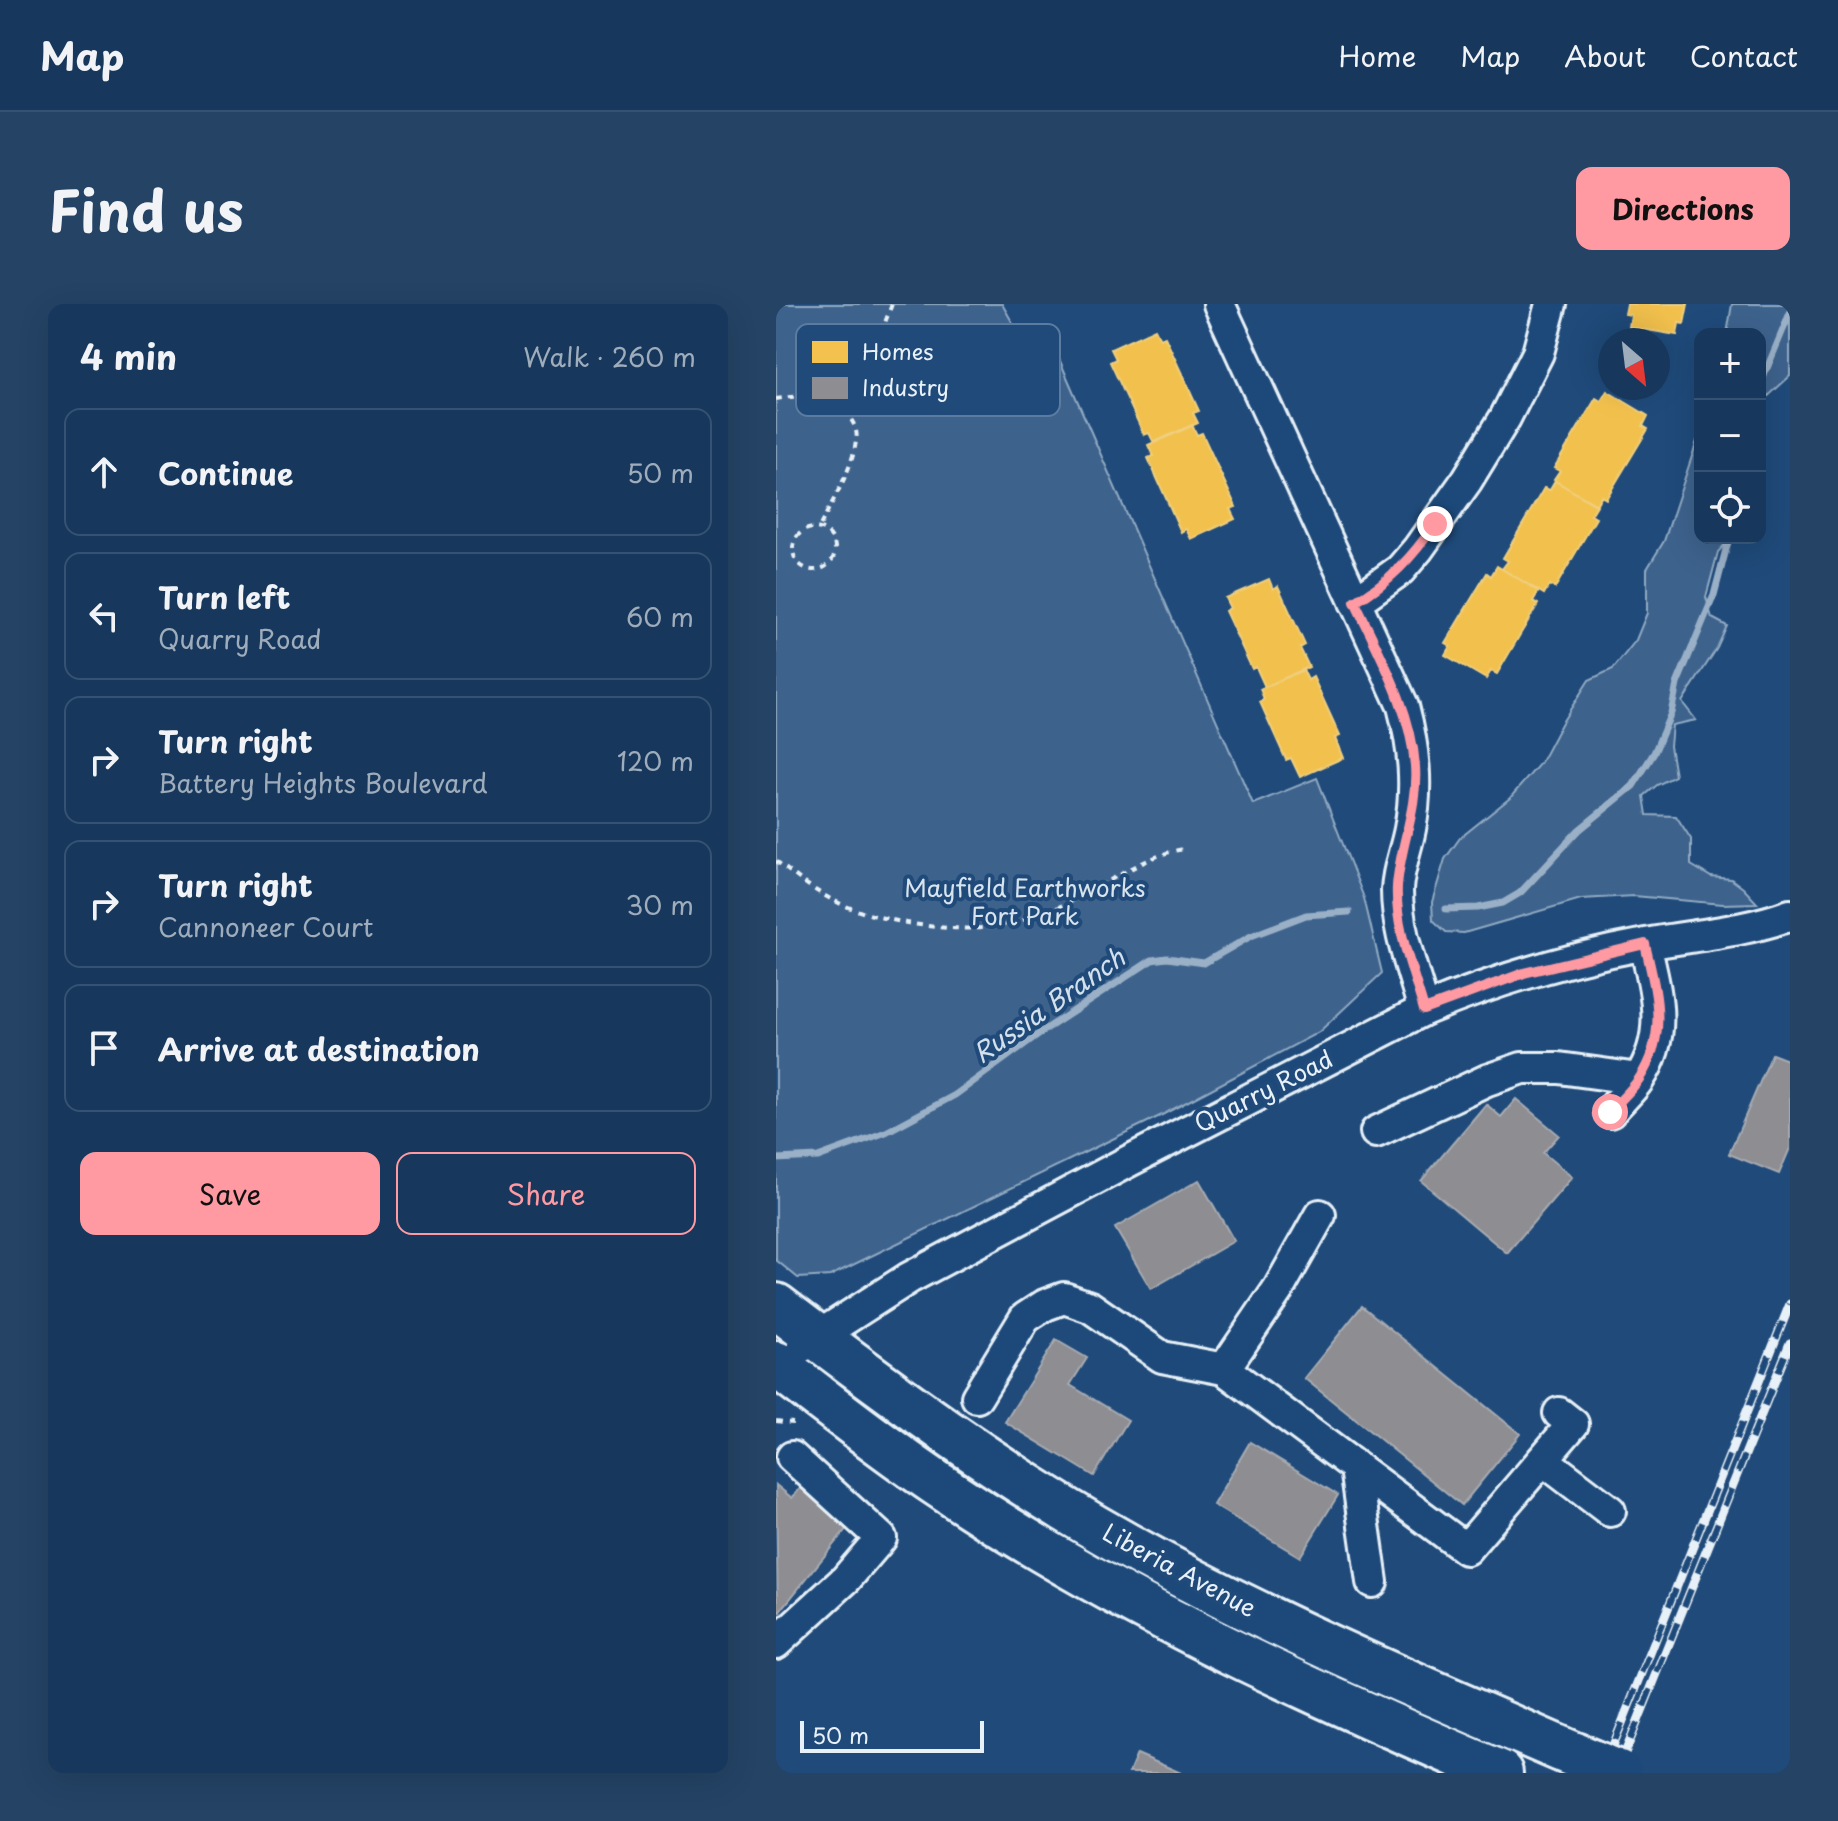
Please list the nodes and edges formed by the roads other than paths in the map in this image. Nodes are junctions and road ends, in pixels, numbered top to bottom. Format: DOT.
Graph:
graph roads {
  1 [pos="1219,304"];
  2 [pos="1551,304"];
  3 [pos="1355,602"];
  4 [pos="1790,915"];
  5 [pos="1645,944"];
  6 [pos="1424,1010"];
  7 [pos="1639,1079"];
  8 [pos="1610,1112"];
  9 [pos="1376,1132"];
  10 [pos="1320,1215"];
  11 [pos="776,1306"];
  12 [pos="816,1337"];
  13 [pos="776,1365"];
  14 [pos="1224,1369"];
  15 [pos="977,1397"];
  16 [pos="1559,1413"];
  17 [pos="792,1457"];
  18 [pos="1543,1460"];
  19 [pos="1356,1468"];
  20 [pos="1610,1511"];
  21 [pos="1372,1582"];
  22 [pos="776,1643"];
  23 [pos="1500,1773"];
  24 [pos="1619,1773"];
  1 -- 3 [label="street"];
  2 -- 3 [label="street"];
  3 -- 6 [label="street"];
  4 -- 5 [label="street, Quarry Road"];
  5 -- 6 [label="street, Quarry Road"];
  5 -- 7 [label="street"];
  6 -- 12 [label="street, Quarry Road"];
  7 -- 8 [label="street"];
  7 -- 9 [label="street"];
  10 -- 14 [label="street"];
  11 -- 12 [label="highway, Liberia Avenue"];
  12 -- 13 [label="street, Quarry Road"];
  12 -- 24 [label="highway, Liberia Avenue, bridge"];
  13 -- 23 [label="highway, Liberia Avenue"];
  14 -- 15 [label="street"];
  14 -- 19 [label="street"];
  16 -- 18 [label="street"];
  17 -- 22 [label="street"];
  18 -- 19 [label="street"];
  18 -- 20 [label="street"];
  19 -- 21 [label="street"];
}
